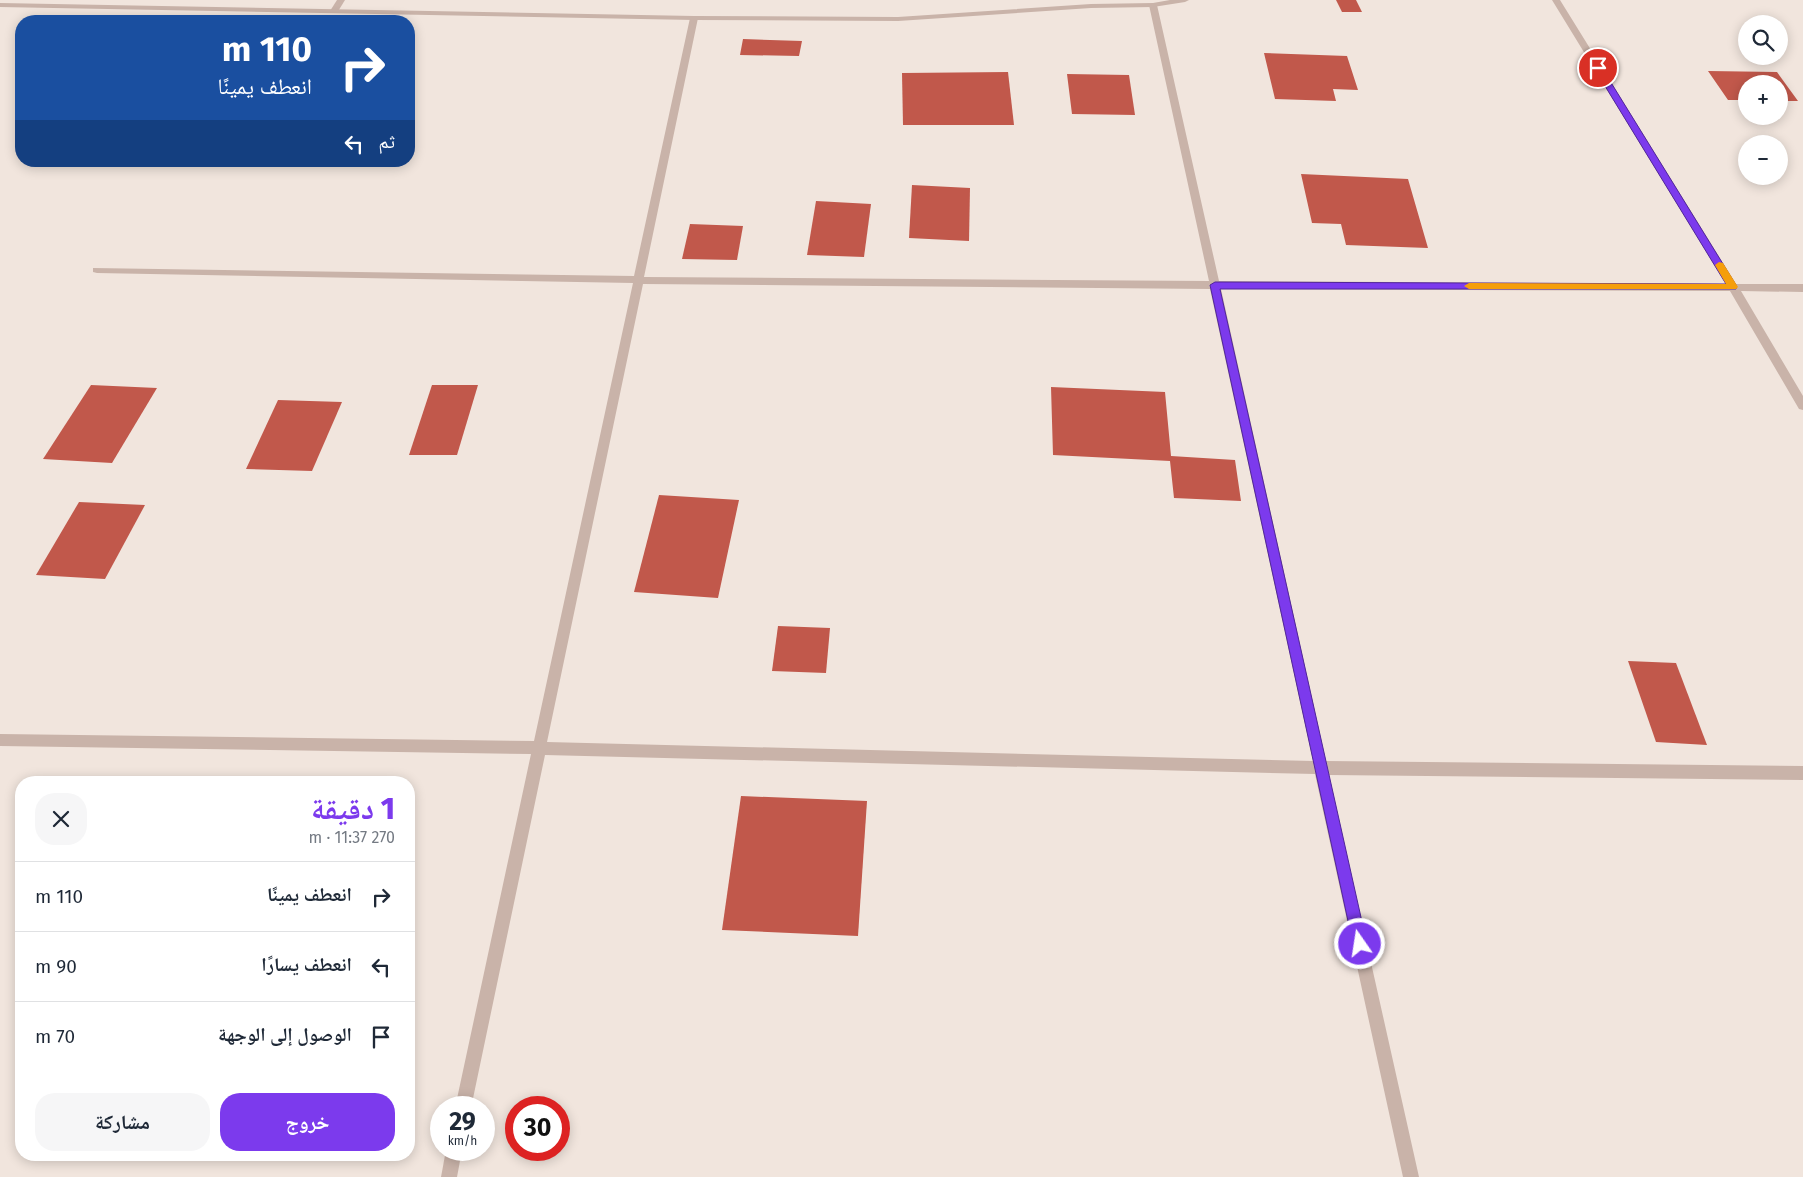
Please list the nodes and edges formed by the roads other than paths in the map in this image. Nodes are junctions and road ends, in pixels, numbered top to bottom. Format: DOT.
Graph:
graph roads {
  1 [pos="341,0"];
  2 [pos="1185,0"];
  3 [pos="1556,0"];
  4 [pos="1153,5"];
  5 [pos="0,6"];
  6 [pos="334,11"];
  7 [pos="694,18"];
  8 [pos="96,270"];
  9 [pos="638,280"];
  10 [pos="1215,285"];
  11 [pos="1733,287"];
  12 [pos="1803,288"];
  13 [pos="1803,406"];
  14 [pos="0,740"];
  15 [pos="539,748"];
  16 [pos="1321,768"];
  17 [pos="1803,773"];
  18 [pos="466,1096"];
  19 [pos="452,1161"];
  20 [pos="448,1177"];
  21 [pos="1412,1177"];
  1 -- 6 [label="street"];
  2 -- 4 [label="street"];
  3 -- 11 [label="street"];
  4 -- 7 [label="street"];
  4 -- 10 [label="street"];
  5 -- 6 [label="street"];
  6 -- 7 [label="street"];
  7 -- 9 [label="street"];
  8 -- 9 [label="street"];
  9 -- 10 [label="street"];
  9 -- 15 [label="street"];
  10 -- 11 [label="street"];
  10 -- 16 [label="street"];
  11 -- 12 [label="street"];
  11 -- 13 [label="street"];
  14 -- 15 [label="street"];
  15 -- 16 [label="street"];
  15 -- 18 [label="street"];
  16 -- 17 [label="street"];
  16 -- 21 [label="street"];
  19 -- 20 [label="street"];
}
